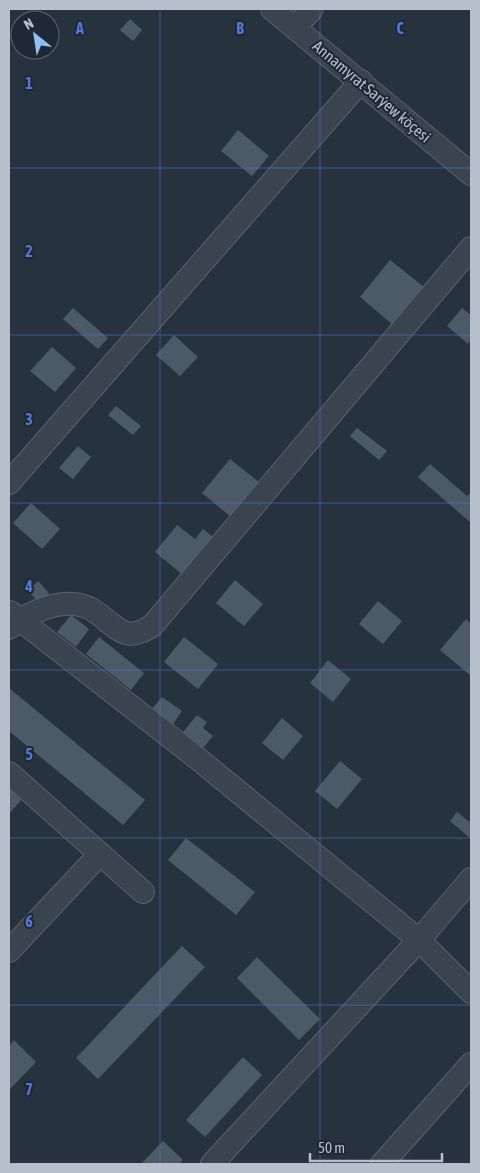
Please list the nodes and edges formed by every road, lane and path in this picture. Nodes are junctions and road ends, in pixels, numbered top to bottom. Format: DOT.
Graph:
graph roads {
  1 [pos="272,9"];
  2 [pos="312,9"];
  3 [pos="296,28"];
  4 [pos="361,81"];
  5 [pos="471,174"];
  6 [pos="471,248"];
  7 [pos="9,483"];
  8 [pos="12,620"];
  9 [pos="9,773"];
  10 [pos="99,855"];
  11 [pos="471,879"];
  12 [pos="143,892"];
  13 [pos="419,940"];
  14 [pos="9,951"];
  15 [pos="471,992"];
  16 [pos="471,1064"];
  17 [pos="212,1164"];
  18 [pos="382,1164"];
  1 -- 3 [label="street, Annamyrat Sarýew köçesi"];
  2 -- 3 [label="street"];
  3 -- 4 [label="street, Annamyrat Sarýew köçesi"];
  4 -- 5 [label="street, Annamyrat Sarýew köçesi"];
  4 -- 7 [label="street"];
  6 -- 8 [label="street"];
  8 -- 13 [label="street"];
  9 -- 10 [label="street"];
  10 -- 12 [label="street"];
  10 -- 14 [label="street"];
  11 -- 13 [label="street"];
  13 -- 15 [label="street"];
  13 -- 17 [label="street"];
  16 -- 18 [label="street"];
}
